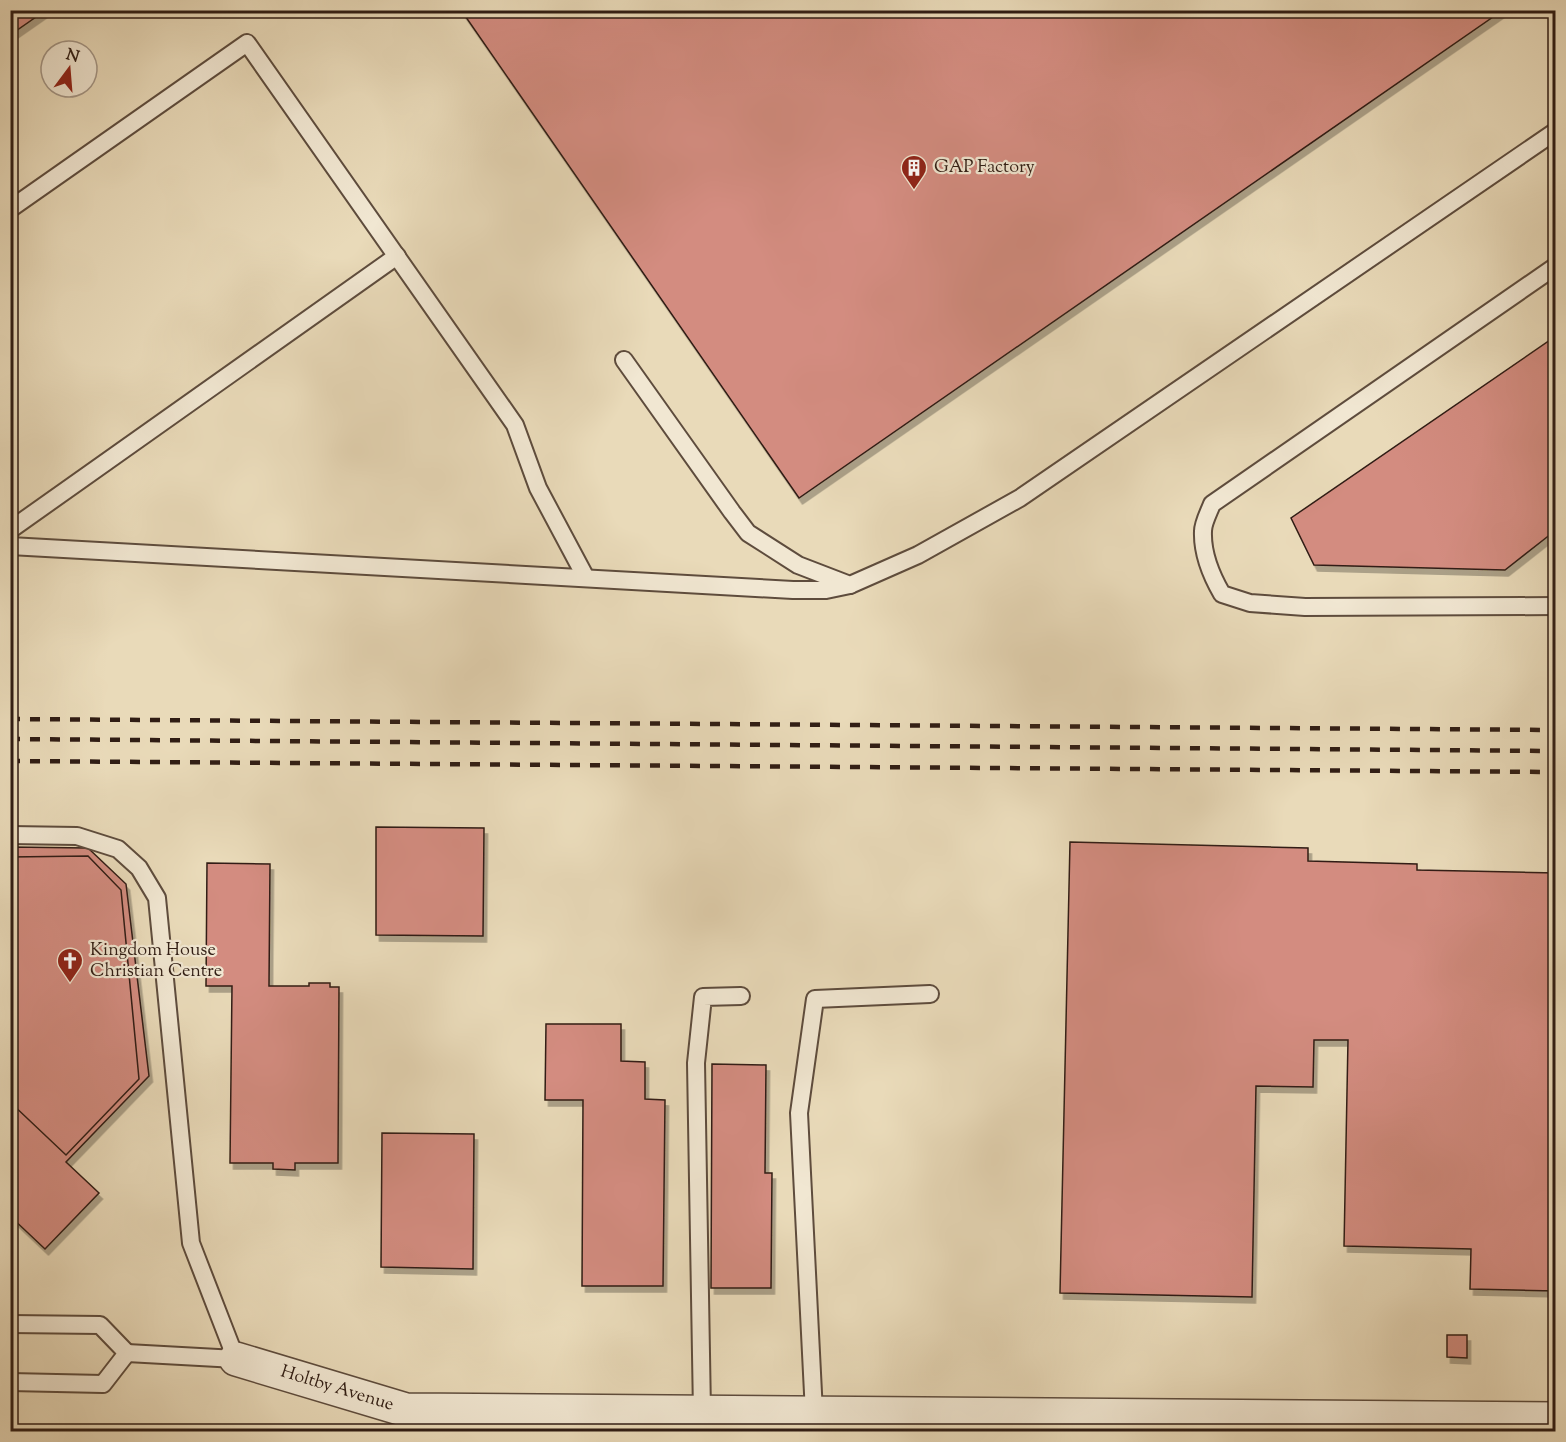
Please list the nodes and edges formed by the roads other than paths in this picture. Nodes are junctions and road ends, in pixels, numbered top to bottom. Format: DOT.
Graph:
graph roads {
  1 [pos="1556,131"];
  2 [pos="10,209"];
  3 [pos="397,256"];
  4 [pos="1556,267"];
  5 [pos="624,360"];
  6 [pos="10,530"];
  7 [pos="10,546"];
  8 [pos="586,578"];
  9 [pos="850,585"];
  10 [pos="1556,606"];
  11 [pos="10,835"];
  12 [pos="930,993"];
  13 [pos="741,996"];
  14 [pos="10,1324"];
  15 [pos="127,1353"];
  16 [pos="236,1359"];
  17 [pos="10,1382"];
  18 [pos="702,1412"];
  19 [pos="814,1413"];
  20 [pos="1556,1419"];
  1 -- 9 [label="lane"];
  2 -- 3 [label="lane"];
  3 -- 6 [label="lane"];
  3 -- 8 [label="lane"];
  4 -- 10 [label="lane"];
  5 -- 9 [label="lane"];
  7 -- 8 [label="lane"];
  8 -- 9 [label="lane"];
  11 -- 16 [label="lane"];
  12 -- 19 [label="lane"];
  13 -- 18 [label="lane"];
  14 -- 15 [label="lane"];
  15 -- 16 [label="lane"];
  15 -- 17 [label="lane"];
  16 -- 18 [label="street, Holtby Avenue"];
  18 -- 19 [label="street, Holtby Avenue"];
  19 -- 20 [label="street, Holtby Avenue"];
}
